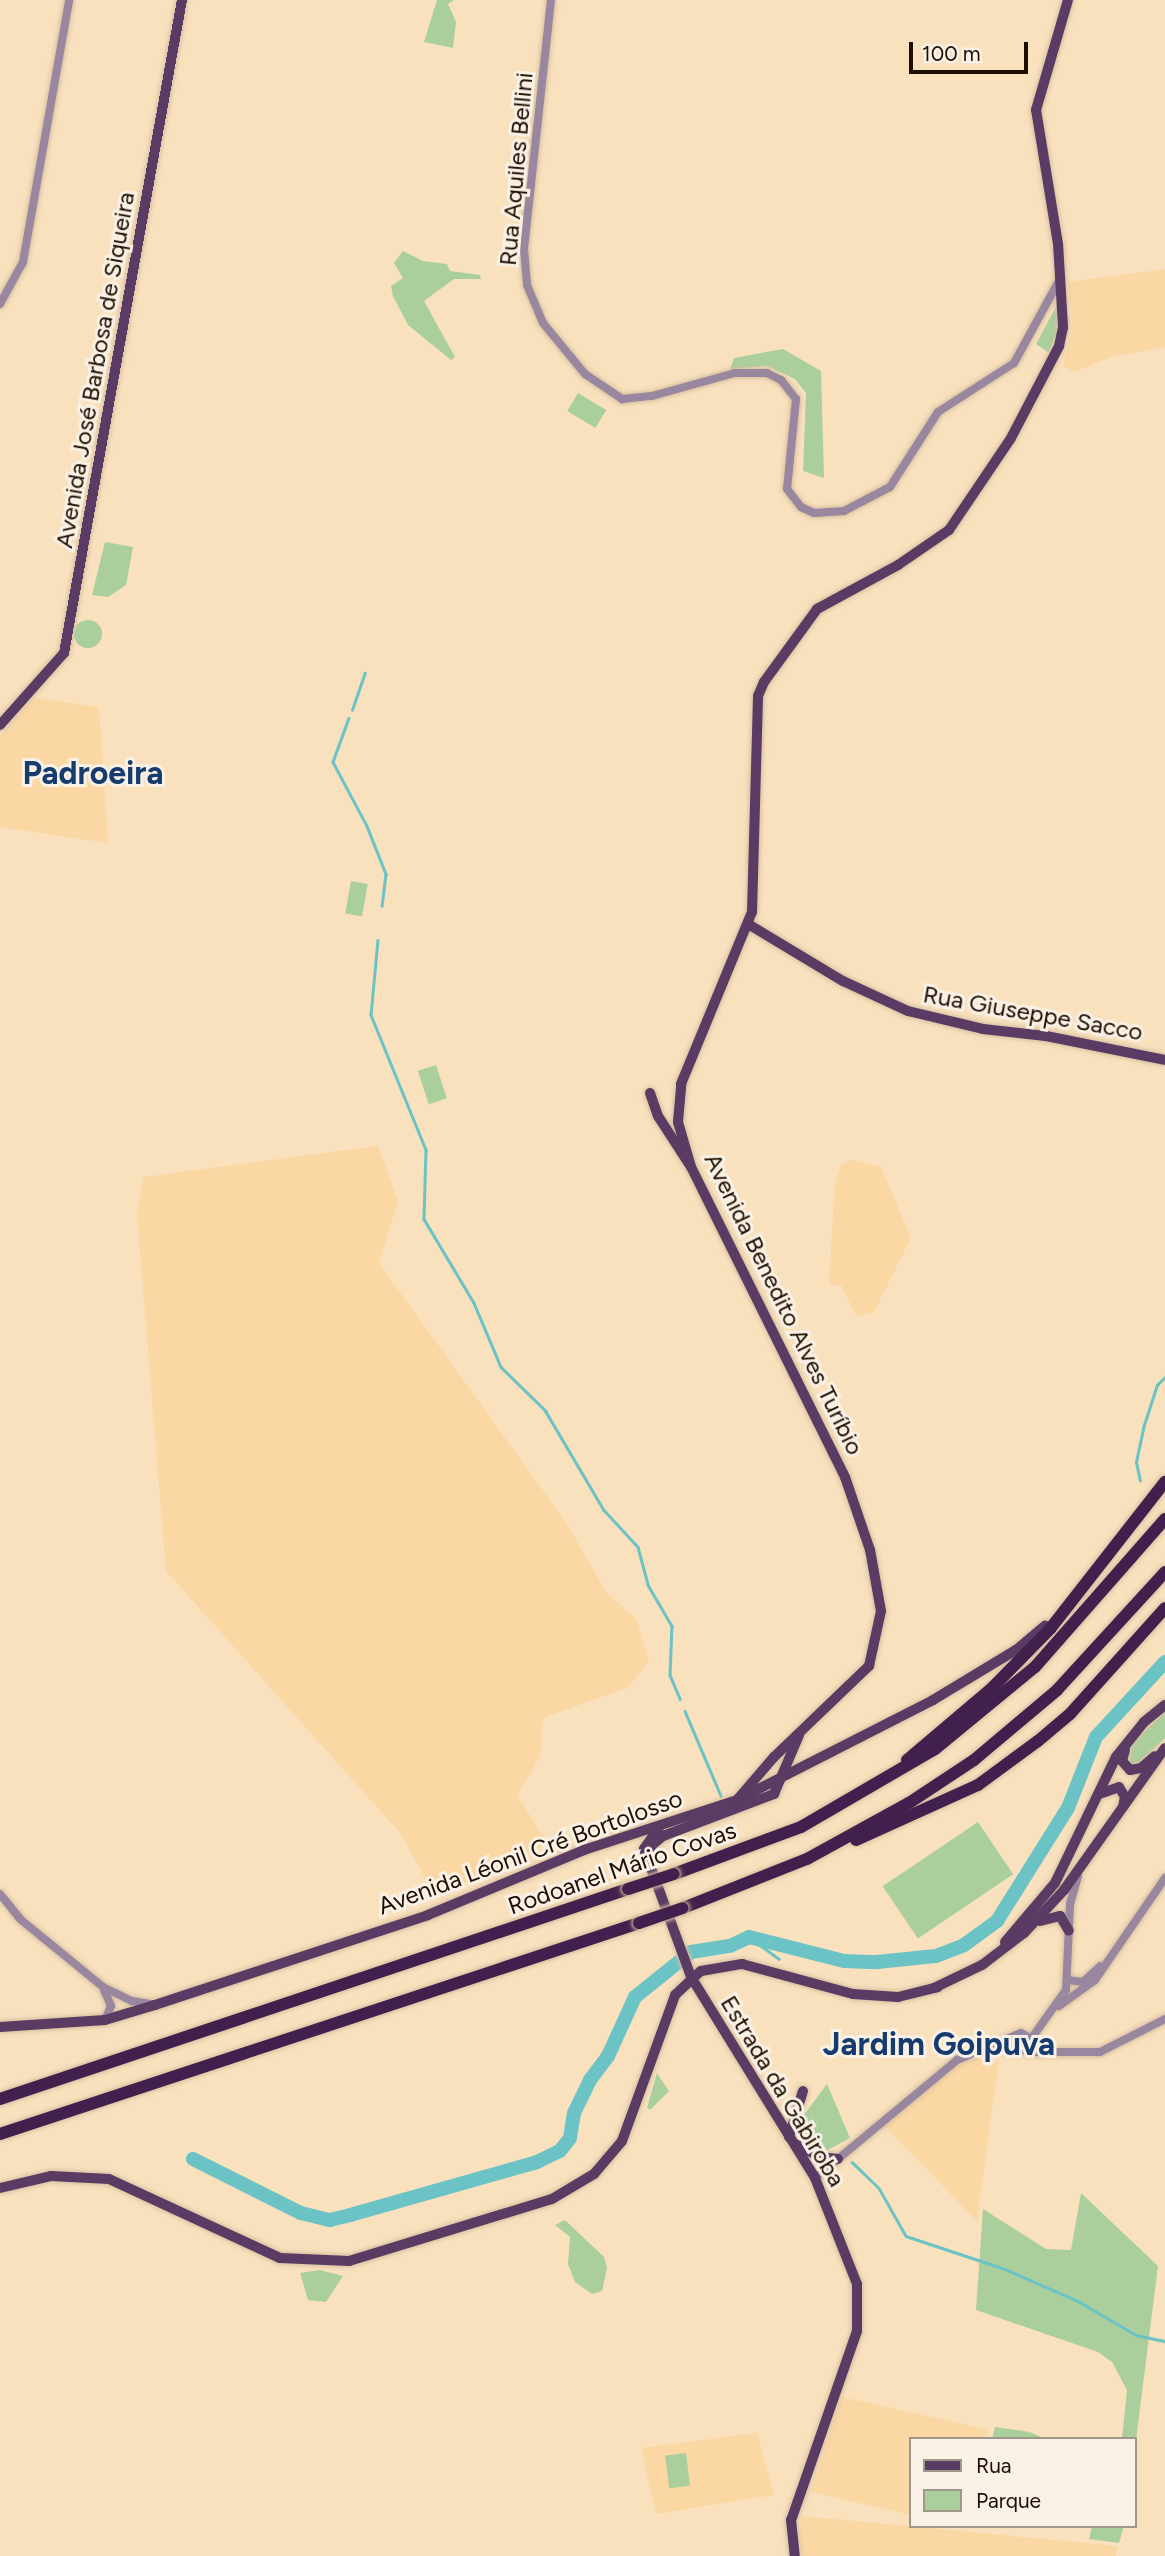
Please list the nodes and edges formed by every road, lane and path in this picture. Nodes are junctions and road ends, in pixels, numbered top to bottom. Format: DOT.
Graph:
graph roads {
  1 [pos="69,0"];
  2 [pos="182,0"];
  3 [pos="551,0"];
  4 [pos="1068,0"];
  5 [pos="1061,276"];
  6 [pos="0,304"];
  7 [pos="0,725"];
  8 [pos="748,924"];
  9 [pos="1165,1053"];
  10 [pos="1145,1055"];
  11 [pos="1165,1060"];
  12 [pos="650,1093"];
  13 [pos="691,1167"];
  14 [pos="1165,1482"];
  15 [pos="1165,1519"];
  16 [pos="1165,1572"];
  17 [pos="1072,1599"];
  18 [pos="1165,1608"];
  19 [pos="1165,1704"];
  20 [pos="802,1730"];
  21 [pos="1132,1735"];
  22 [pos="1165,1747"];
  23 [pos="762,1772"];
  24 [pos="780,1779"];
  25 [pos="873,1788"];
  26 [pos="1098,1795"];
  27 [pos="737,1800"];
  28 [pos="1121,1813"];
  29 [pos="668,1821"];
  30 [pos="807,1859"];
  31 [pos="1085,1859"];
  32 [pos="649,1871"];
  33 [pos="1165,1878"];
  34 [pos="1064,1890"];
  35 [pos="0,1894"];
  36 [pos="1069,1930"];
  37 [pos="1024,1933"];
  38 [pos="1111,1956"];
  39 [pos="968,1973"];
  40 [pos="691,1976"];
  41 [pos="1067,1980"];
  42 [pos="103,1987"];
  43 [pos="156,2005"];
  44 [pos="1059,2006"];
  45 [pos="1045,2018"];
  46 [pos="105,2020"];
  47 [pos="1164,2020"];
  48 [pos="0,2027"];
  49 [pos="1018,2034"];
  50 [pos="1032,2039"];
  51 [pos="989,2047"];
  52 [pos="1017,2051"];
  53 [pos="1054,2051"];
  54 [pos="1027,2052"];
  55 [pos="803,2091"];
  56 [pos="0,2099"];
  57 [pos="0,2134"];
  58 [pos="790,2139"];
  59 [pos="838,2159"];
  60 [pos="815,2178"];
  61 [pos="0,2188"];
  62 [pos="795,2556"];
  1 -- 6 [label="street"];
  2 -- 7 [label="main road, Avenida José Barbosa de Siqueira"];
  3 -- 5 [label="street, Rua Aquiles Bellini"];
  4 -- 5 [label="main road, Avenida Benedito Alves Turíbio"];
  5 -- 8 [label="main road, Avenida Benedito Alves Turíbio"];
  8 -- 10 [label="main road, Rua Giuseppe Sacco"];
  8 -- 13 [label="main road, Avenida Benedito Alves Turíbio"];
  9 -- 10 [label="main road"];
  10 -- 11 [label="main road, Rua Giuseppe Sacco"];
  12 -- 13 [label="main road"];
  13 -- 20 [label="main road, Avenida Benedito Alves Turíbio"];
  14 -- 17 [label="highway"];
  15 -- 25 [label="highway, Rodoanel Mário Covas"];
  16 -- 30 [label="highway"];
  17 -- 24 [label="main road, Avenida Léonil Cré Bortolosso"];
  17 -- 25 [label="highway"];
  18 -- 30 [label="highway"];
  19 -- 21 [label="main road"];
  20 -- 23 [label="main road, Avenida Benedito Alves Turíbio"];
  20 -- 24 [label="main road, Avenida Benedito Alves Turíbio"];
  21 -- 22 [label="main road"];
  21 -- 26 [label="main road"];
  22 -- 28 [label="main road"];
  23 -- 24 [label="main road"];
  23 -- 27 [label="main road, Avenida Benedito Alves Turíbio"];
  24 -- 27 [label="main road, Avenida Léonil Cré Bortolosso"];
  24 -- 32 [label="main road"];
  25 -- 56 [label="highway, Rodoanel Mário Covas, bridge"];
  26 -- 28 [label="main road"];
  26 -- 34 [label="main road"];
  26 -- 39 [label="main road"];
  27 -- 29 [label="main road, Avenida Léonil Cré Bortolosso"];
  28 -- 31 [label="main road"];
  29 -- 32 [label="main road, Estrada da Gabiroba"];
  29 -- 43 [label="main road, Avenida Léonil Cré Bortolosso"];
  30 -- 57 [label="highway, bridge"];
  31 -- 34 [label="main road"];
  31 -- 36 [label="street"];
  32 -- 40 [label="main road, Estrada da Gabiroba"];
  33 -- 38 [label="street"];
  34 -- 36 [label="street"];
  34 -- 37 [label="main road"];
  35 -- 42 [label="street"];
  36 -- 37 [label="main road"];
  36 -- 41 [label="street"];
  37 -- 39 [label="main road"];
  38 -- 41 [label="street"];
  38 -- 44 [label="street"];
  39 -- 40 [label="main road"];
  40 -- 58 [label="main road, Estrada da Gabiroba"];
  40 -- 61 [label="main road"];
  41 -- 44 [label="street"];
  42 -- 43 [label="street"];
  42 -- 46 [label="street"];
  43 -- 46 [label="main road, Avenida Léonil Cré Bortolosso"];
  44 -- 45 [label="street"];
  45 -- 49 [label="street"];
  45 -- 50 [label="street"];
  46 -- 48 [label="main road, Avenida Léonil Cré Bortolosso"];
  47 -- 53 [label="street"];
  49 -- 50 [label="street"];
  49 -- 51 [label="street"];
  49 -- 52 [label="street"];
  50 -- 53 [label="street"];
  50 -- 54 [label="street"];
  51 -- 52 [label="street"];
  51 -- 59 [label="street"];
  52 -- 54 [label="street"];
  53 -- 54 [label="street"];
  55 -- 58 [label="main road"];
  58 -- 59 [label="main road"];
  58 -- 60 [label="main road, Estrada da Gabiroba"];
  59 -- 60 [label="street"];
  60 -- 62 [label="main road, Estrada da Gabiroba"];
}
